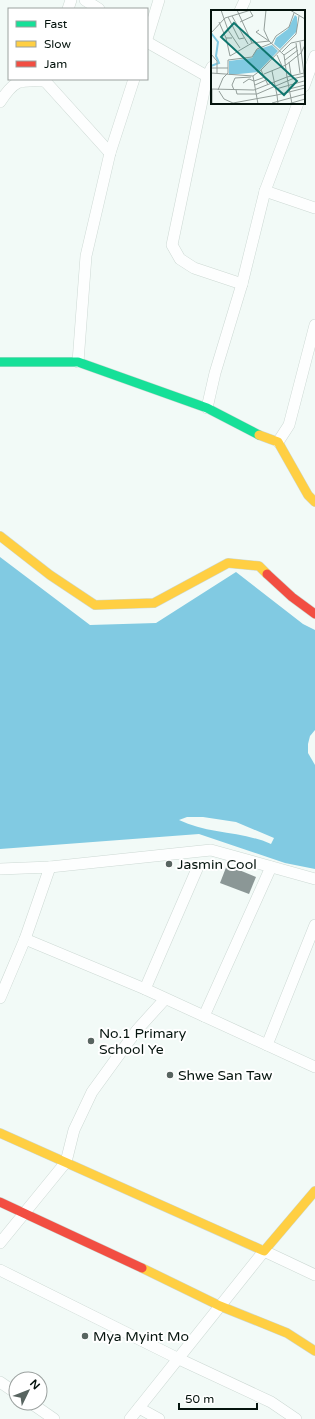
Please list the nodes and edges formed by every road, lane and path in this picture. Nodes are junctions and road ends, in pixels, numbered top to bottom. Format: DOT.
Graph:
graph roads {
  1 [pos="86,0"];
  2 [pos="159,0"];
  3 [pos="245,0"];
  4 [pos="98,8"];
  5 [pos="240,10"];
  6 [pos="148,38"];
  7 [pos="148,42"];
  8 [pos="315,56"];
  9 [pos="210,75"];
  10 [pos="46,80"];
  11 [pos="134,80"];
  12 [pos="305,83"];
  13 [pos="0,102"];
  14 [pos="294,104"];
  15 [pos="110,153"];
  16 [pos="265,192"];
  17 [pos="315,208"];
  18 [pos="242,284"];
  19 [pos="315,325"];
  20 [pos="0,362"];
  21 [pos="78,362"];
  22 [pos="207,408"];
  23 [pos="278,442"];
  24 [pos="315,502"];
  25 [pos="0,536"];
  26 [pos="315,614"];
  27 [pos="50,867"];
  28 [pos="271,867"];
  29 [pos="0,868"];
  30 [pos="197,869"];
  31 [pos="315,879"];
  32 [pos="315,925"];
  33 [pos="25,939"];
  34 [pos="4,977"];
  35 [pos="145,989"];
  36 [pos="0,998"];
  37 [pos="165,999"];
  38 [pos="204,1016"];
  39 [pos="267,1045"];
  40 [pos="315,1067"];
  41 [pos="0,1132"];
  42 [pos="66,1162"];
  43 [pos="315,1191"];
  44 [pos="0,1202"];
  45 [pos="26,1213"];
  46 [pos="0,1243"];
  47 [pos="264,1251"];
  48 [pos="0,1270"];
  49 [pos="315,1275"];
  50 [pos="220,1306"];
  51 [pos="315,1351"];
  52 [pos="179,1359"];
  53 [pos="139,1408"];
  54 [pos="42,1411"];
  55 [pos="54,1419"];
  56 [pos="130,1419"];
  57 [pos="159,1419"];
  58 [pos="296,1419"];
  1 -- 4 [label="street"];
  2 -- 6 [label="street"];
  3 -- 5 [label="street"];
  7 -- 9 [label="street"];
  8 -- 12 [label="street"];
  9 -- 18 [label="street"];
  10 -- 13 [label="street"];
  10 -- 15 [label="street"];
  11 -- 15 [label="street"];
  14 -- 16 [label="street"];
  15 -- 21 [label="street"];
  16 -- 17 [label="street"];
  16 -- 18 [label="street"];
  18 -- 22 [label="street"];
  19 -- 23 [label="street"];
  20 -- 21 [label="street"];
  21 -- 22 [label="street"];
  22 -- 23 [label="street"];
  23 -- 24 [label="street"];
  25 -- 26 [label="street"];
  27 -- 28 [label="street"];
  27 -- 29 [label="street"];
  27 -- 33 [label="street"];
  28 -- 31 [label="street"];
  28 -- 38 [label="street"];
  30 -- 35 [label="street"];
  32 -- 39 [label="street"];
  33 -- 34 [label="street"];
  33 -- 35 [label="street"];
  34 -- 36 [label="street"];
  35 -- 37 [label="street"];
  37 -- 38 [label="street"];
  37 -- 42 [label="street"];
  38 -- 39 [label="street"];
  39 -- 40 [label="street"];
  41 -- 42 [label="street"];
  42 -- 45 [label="street"];
  42 -- 47 [label="street"];
  43 -- 47 [label="street"];
  44 -- 45 [label="street"];
  45 -- 46 [label="street"];
  45 -- 50 [label="street"];
  47 -- 49 [label="street"];
  47 -- 50 [label="street"];
  48 -- 52 [label="street"];
  50 -- 51 [label="street"];
  50 -- 52 [label="street"];
  52 -- 53 [label="street"];
  52 -- 58 [label="street"];
  53 -- 56 [label="street"];
  53 -- 57 [label="street"];
  54 -- 55 [label="street"];
}
